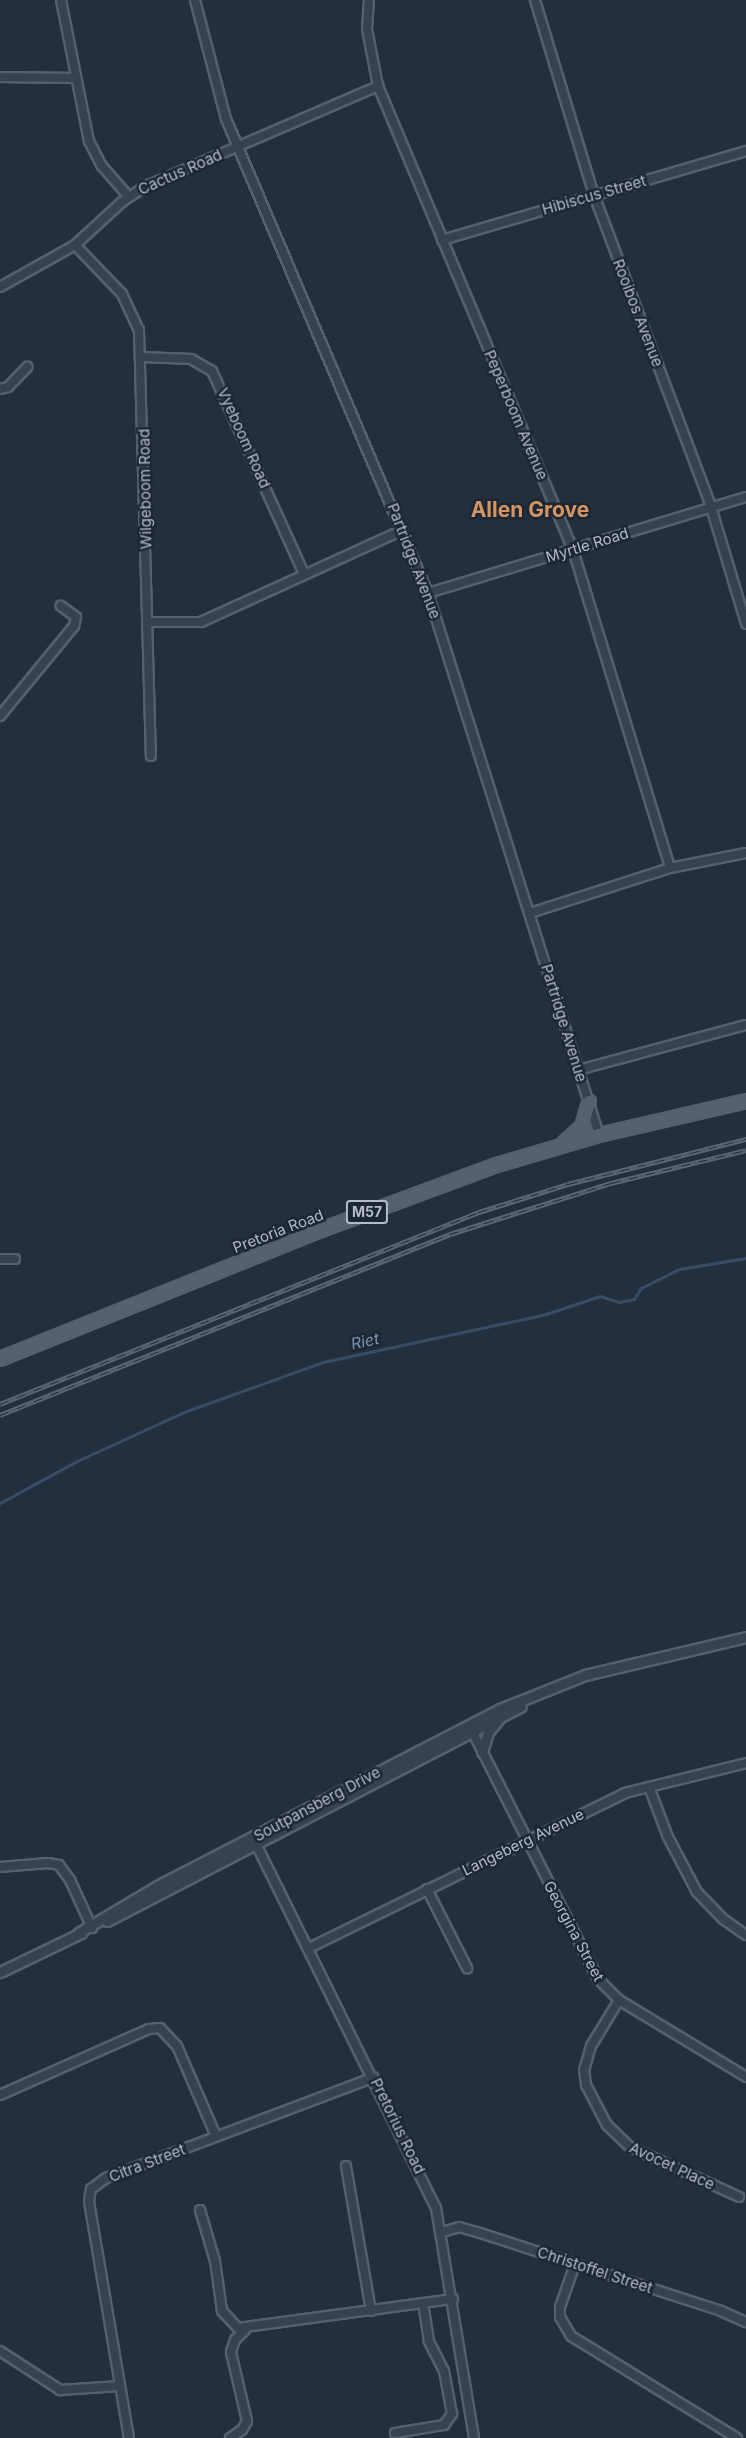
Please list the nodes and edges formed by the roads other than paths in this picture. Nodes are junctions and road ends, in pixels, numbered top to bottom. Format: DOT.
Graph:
graph roads {
  1 [pos="61,0"];
  2 [pos="195,0"];
  3 [pos="369,0"];
  4 [pos="535,0"];
  5 [pos="0,77"];
  6 [pos="76,78"];
  7 [pos="378,87"];
  8 [pos="237,147"];
  9 [pos="746,151"];
  10 [pos="594,195"];
  11 [pos="128,196"];
  12 [pos="442,240"];
  13 [pos="75,245"];
  14 [pos="0,287"];
  15 [pos="142,357"];
  16 [pos="27,367"];
  17 [pos="0,389"];
  18 [pos="746,497"];
  19 [pos="711,507"];
  20 [pos="403,530"];
  21 [pos="573,550"];
  22 [pos="304,574"];
  23 [pos="428,593"];
  24 [pos="61,606"];
  25 [pos="148,622"];
  26 [pos="746,624"];
  27 [pos="0,716"];
  28 [pos="151,756"];
  29 [pos="746,853"];
  30 [pos="670,868"];
  31 [pos="530,913"];
  32 [pos="746,1025"];
  33 [pos="578,1070"];
  34 [pos="746,1101"];
  35 [pos="589,1102"];
  36 [pos="599,1135"];
  37 [pos="558,1147"];
  38 [pos="0,1259"];
  39 [pos="15,1259"];
  40 [pos="0,1359"];
  41 [pos="746,1637"];
  42 [pos="561,1685"];
  43 [pos="502,1715"];
  44 [pos="470,1727"];
  45 [pos="482,1752"];
  46 [pos="746,1763"];
  47 [pos="649,1787"];
  48 [pos="526,1840"];
  49 [pos="255,1842"];
  50 [pos="0,1867"];
  51 [pos="427,1889"];
  52 [pos="91,1926"];
  53 [pos="746,1935"];
  54 [pos="309,1948"];
  55 [pos="467,1968"];
  56 [pos="0,1972"];
  57 [pos="619,2000"];
  58 [pos="374,2077"];
  59 [pos="746,2077"];
  60 [pos="0,2095"];
  61 [pos="216,2136"];
  62 [pos="346,2166"];
  63 [pos="739,2197"];
  64 [pos="200,2210"];
  65 [pos="442,2232"];
  66 [pos="575,2264"];
  67 [pos="453,2299"];
  68 [pos="423,2303"];
  69 [pos="372,2311"];
  70 [pos="746,2322"];
  71 [pos="245,2330"];
  72 [pos="0,2351"];
  73 [pos="120,2386"];
  74 [pos="395,2433"];
  75 [pos="129,2438"];
  76 [pos="230,2438"];
  77 [pos="474,2438"];
  78 [pos="737,2438"];
  1 -- 6 [label="street"];
  2 -- 8 [label="street, Partridge Avenue"];
  3 -- 7 [label="street, Peperboom Avenue"];
  4 -- 10 [label="street, Rooibos Avenue"];
  5 -- 6 [label="street"];
  6 -- 11 [label="street"];
  7 -- 8 [label="street, Cactus Road"];
  7 -- 12 [label="street, Peperboom Avenue"];
  8 -- 11 [label="street, Cactus Road"];
  8 -- 20 [label="street, Partridge Avenue"];
  9 -- 10 [label="street, Hibiscus Street"];
  10 -- 12 [label="street, Hibiscus Street"];
  10 -- 19 [label="street, Rooibos Avenue"];
  11 -- 13 [label="street, Cactus Road"];
  12 -- 21 [label="street, Peperboom Avenue"];
  13 -- 14 [label="street, Cactus Road"];
  13 -- 15 [label="street, Wilgeboom Road"];
  15 -- 22 [label="street, Vyeboom Road"];
  15 -- 25 [label="street, Wilgeboom Road"];
  16 -- 17 [label="street"];
  18 -- 19 [label="street, Myrtle Road"];
  19 -- 21 [label="street, Myrtle Road"];
  19 -- 26 [label="street, Rooibos Avenue"];
  20 -- 22 [label="street"];
  20 -- 23 [label="street, Partridge Avenue"];
  21 -- 23 [label="street, Myrtle Road"];
  21 -- 30 [label="street, Peperboom Avenue"];
  22 -- 25 [label="street"];
  23 -- 31 [label="street, Partridge Avenue"];
  24 -- 27 [label="street"];
  25 -- 28 [label="street, Wilgeboom Road"];
  29 -- 30 [label="street"];
  30 -- 31 [label="street"];
  31 -- 33 [label="street, Partridge Avenue"];
  32 -- 33 [label="street"];
  33 -- 35 [label="street, Partridge Avenue"];
  34 -- 36 [label="main road, Pretoria Road / M57"];
  35 -- 36 [label="street, Partridge Avenue"];
  35 -- 37 [label="main road"];
  36 -- 37 [label="main road, Pretoria Road / M57"];
  37 -- 40 [label="main road, Pretoria Road / M57"];
  38 -- 39 [label="street"];
  41 -- 42 [label="street, Soutpansberg Drive"];
  42 -- 43 [label="street, Soutpansberg Drive"];
  42 -- 44 [label="street, Soutpansberg Drive"];
  43 -- 44 [label="street, Soutpansberg Drive"];
  43 -- 45 [label="street"];
  44 -- 45 [label="street, Georgina Street"];
  44 -- 49 [label="street, Soutpansberg Drive"];
  45 -- 48 [label="street, Georgina Street"];
  46 -- 47 [label="street, Langeberg Avenue"];
  47 -- 48 [label="street, Langeberg Avenue"];
  47 -- 53 [label="street"];
  48 -- 51 [label="street, Langeberg Avenue"];
  48 -- 57 [label="street, Georgina Street"];
  49 -- 52 [label="street, Soutpansberg Drive"];
  49 -- 54 [label="street, Pretorius Road"];
  50 -- 52 [label="street"];
  51 -- 54 [label="street, Langeberg Avenue"];
  51 -- 55 [label="street"];
  52 -- 56 [label="street, Soutpansberg Drive"];
  54 -- 58 [label="street, Pretorius Road"];
  57 -- 59 [label="street, Georgina Street"];
  57 -- 63 [label="street, Avocet Place"];
  58 -- 61 [label="street, Citra Street"];
  58 -- 65 [label="street, Pretorius Road"];
  60 -- 61 [label="street"];
  61 -- 73 [label="street, Citra Street"];
  62 -- 69 [label="street"];
  64 -- 71 [label="street"];
  65 -- 66 [label="street, Christoffel Street"];
  65 -- 67 [label="street, Pretorius Road"];
  66 -- 70 [label="street, Christoffel Street"];
  66 -- 78 [label="street"];
  67 -- 68 [label="street"];
  67 -- 77 [label="street, Pretorius Road"];
  68 -- 69 [label="street"];
  68 -- 74 [label="street"];
  69 -- 71 [label="street"];
  71 -- 76 [label="street"];
  72 -- 73 [label="street"];
  73 -- 75 [label="street, Citra Street"];
}
